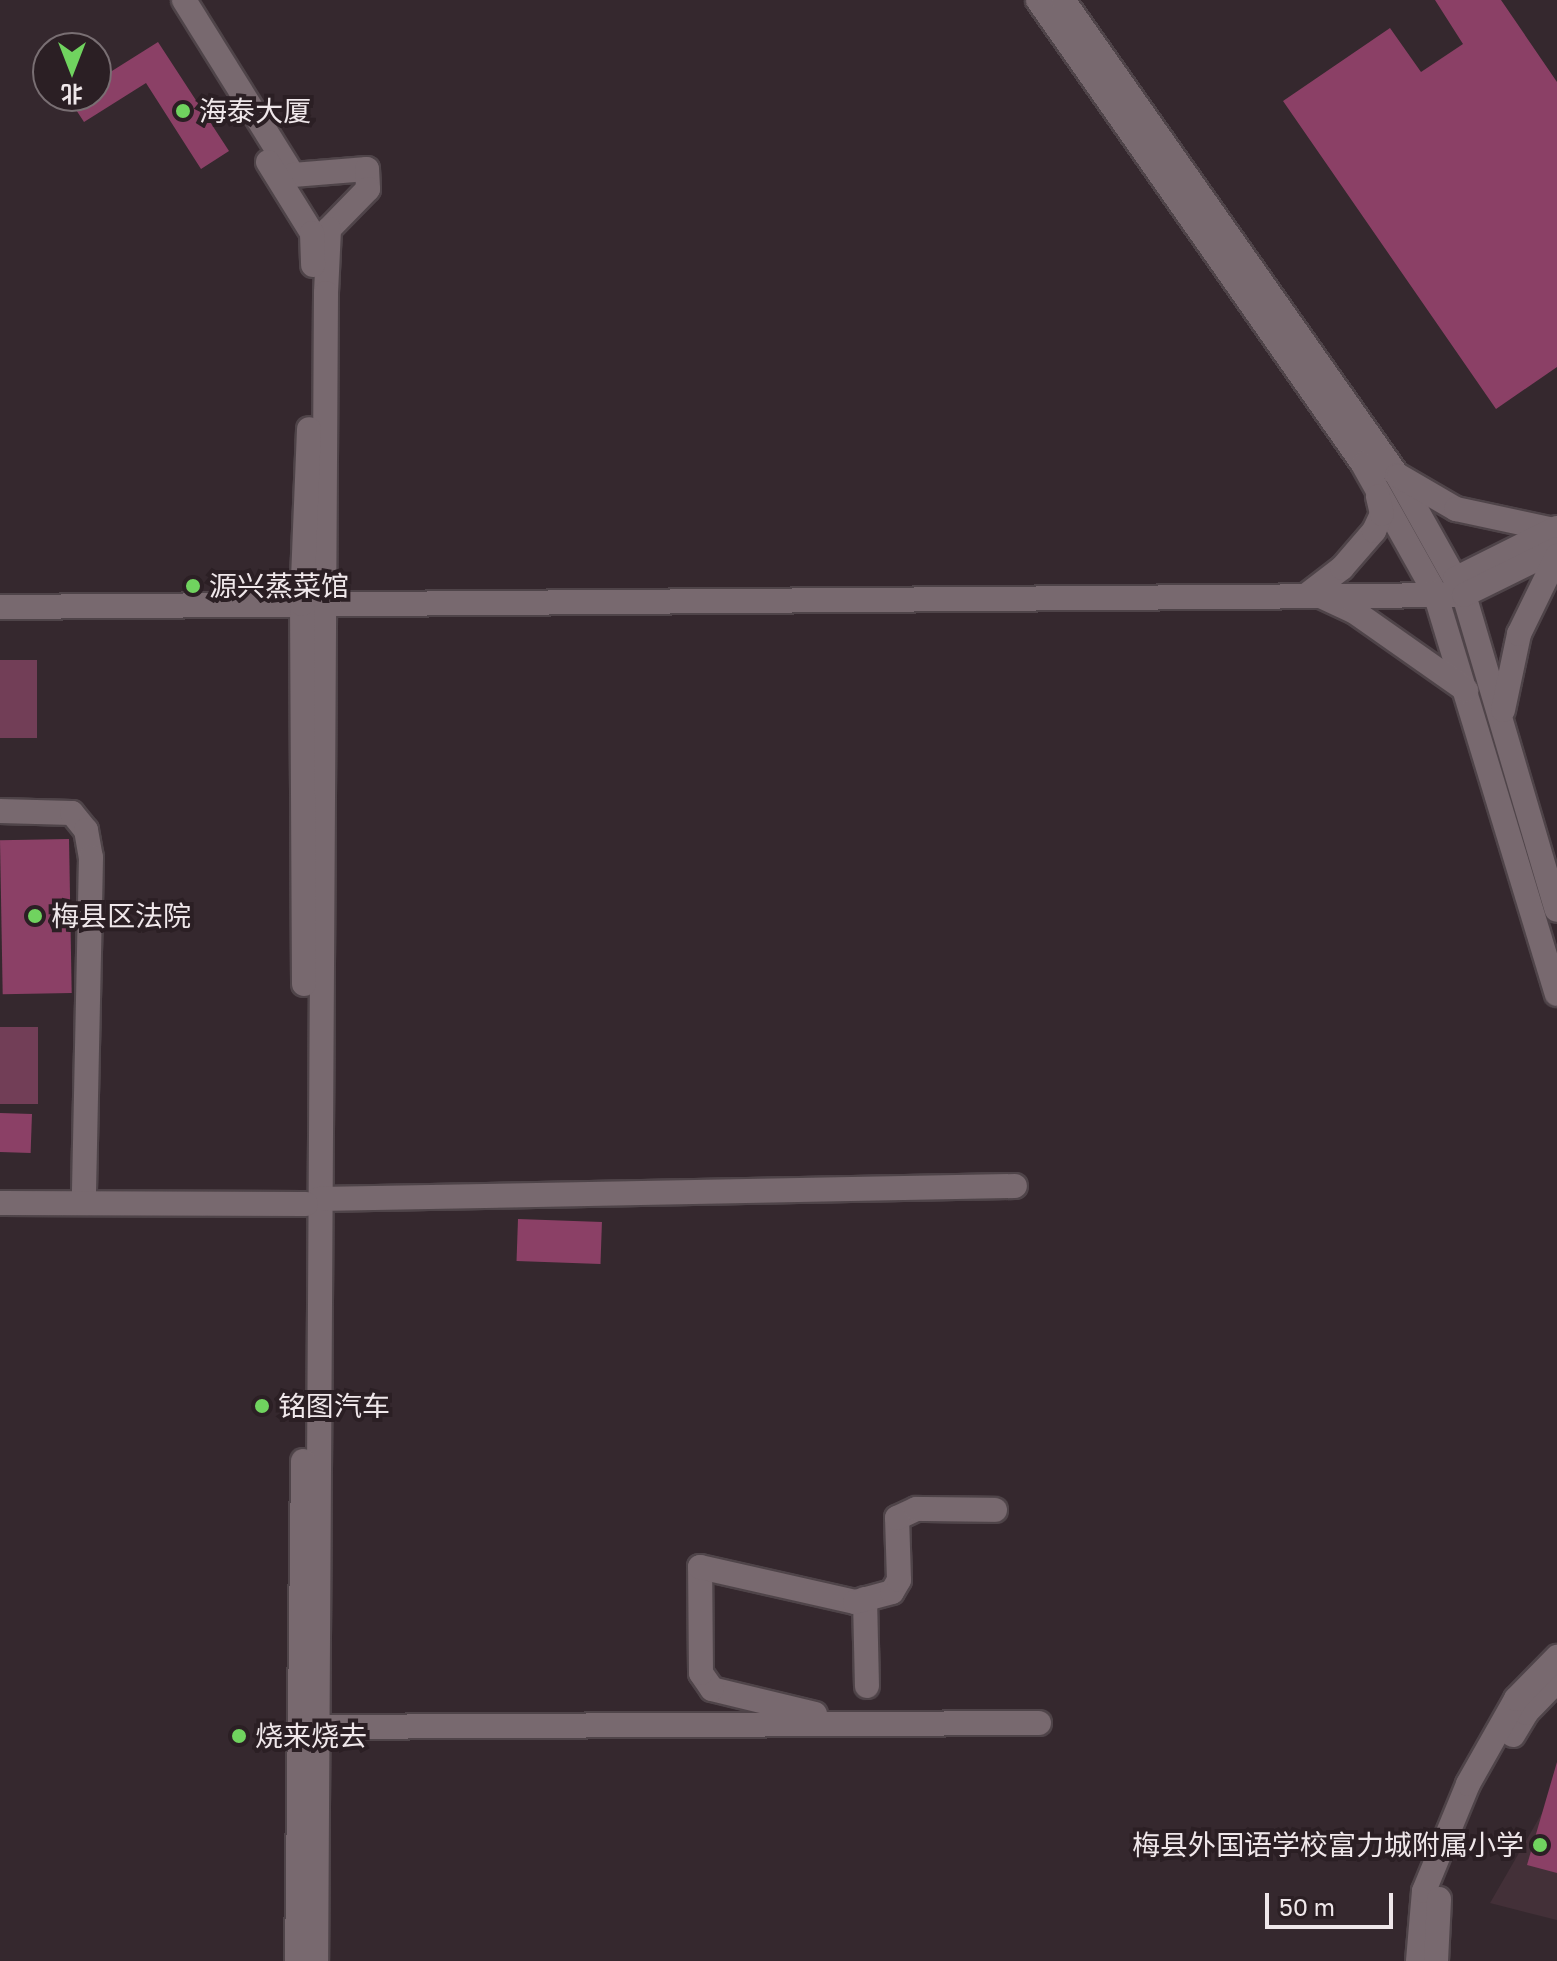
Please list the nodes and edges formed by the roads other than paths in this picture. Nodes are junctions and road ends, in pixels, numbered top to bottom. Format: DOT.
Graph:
graph roads {
  1 [pos="168,0"];
  2 [pos="184,0"];
  3 [pos="1038,0"];
  4 [pos="1063,0"];
  5 [pos="1387,482"];
  6 [pos="1556,536"];
  7 [pos="1557,556"];
  8 [pos="1460,587"];
  9 [pos="1435,593"];
  10 [pos="1312,594"];
  11 [pos="313,604"];
  12 [pos="0,607"];
  13 [pos="1466,690"];
  14 [pos="1502,716"];
  15 [pos="0,811"];
  16 [pos="1557,910"];
  17 [pos="1557,994"];
  18 [pos="1015,1186"];
  19 [pos="312,1202"];
  20 [pos="0,1203"];
  21 [pos="84,1203"];
  22 [pos="995,1510"];
  23 [pos="865,1599"];
  24 [pos="1557,1657"];
  25 [pos="1557,1681"];
  26 [pos="867,1686"];
  27 [pos="815,1714"];
  28 [pos="1039,1723"];
  29 [pos="319,1727"];
  30 [pos="297,1961"];
  31 [pos="316,1961"];
  32 [pos="1418,1961"];
  33 [pos="1436,1961"];
  1 -- 11 [label="street"];
  2 -- 11 [label="street"];
  3 -- 5 [label="street"];
  4 -- 5 [label="street"];
  5 -- 6 [label="street"];
  5 -- 8 [label="street"];
  5 -- 9 [label="street"];
  5 -- 10 [label="street"];
  6 -- 8 [label="street"];
  7 -- 14 [label="street"];
  8 -- 9 [label="street"];
  8 -- 14 [label="street"];
  9 -- 10 [label="street"];
  9 -- 13 [label="street"];
  10 -- 11 [label="street"];
  10 -- 13 [label="street"];
  11 -- 12 [label="street"];
  11 -- 19 [label="street"];
  13 -- 17 [label="street"];
  14 -- 16 [label="street"];
  15 -- 21 [label="street"];
  18 -- 19 [label="street"];
  19 -- 21 [label="street"];
  19 -- 29 [label="street"];
  19 -- 30 [label="street"];
  20 -- 21 [label="street"];
  22 -- 23 [label="street"];
  23 -- 26 [label="street"];
  23 -- 27 [label="street"];
  24 -- 32 [label="street"];
  25 -- 33 [label="street"];
  28 -- 29 [label="street"];
  29 -- 31 [label="street"];
}
